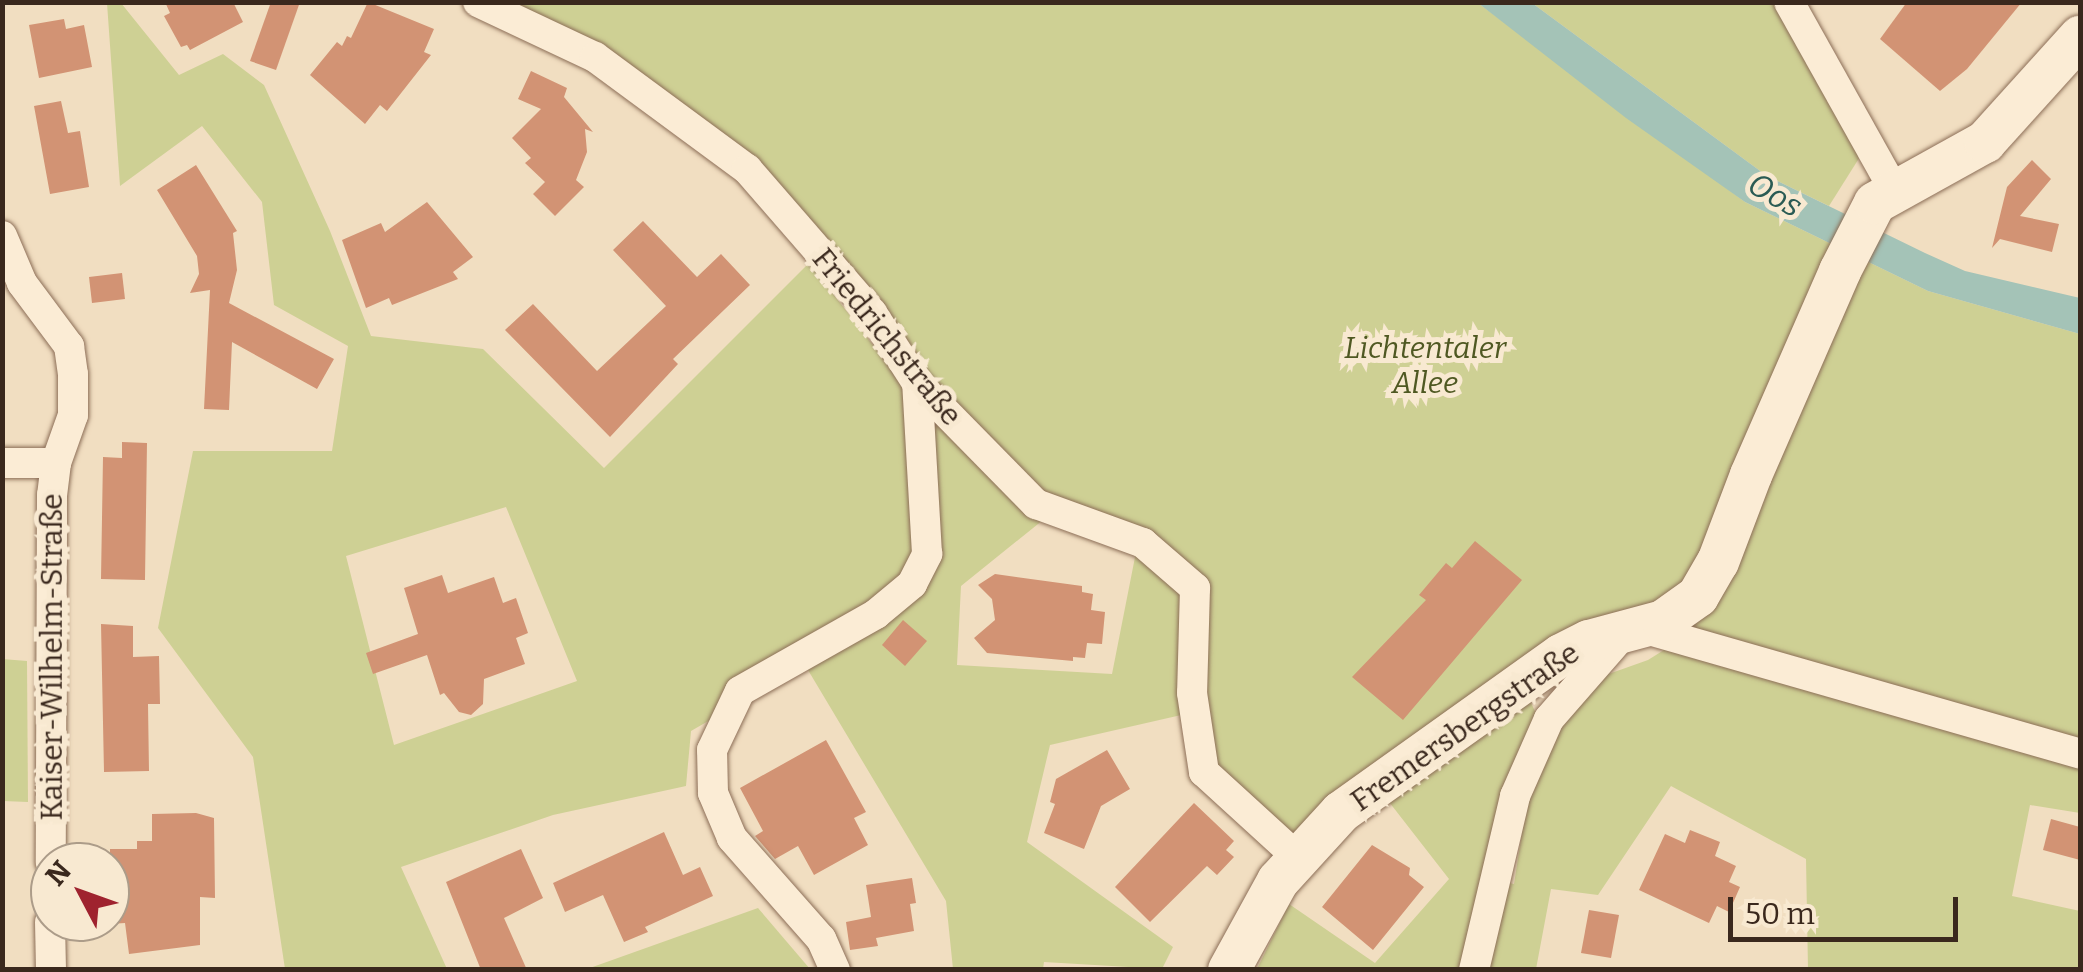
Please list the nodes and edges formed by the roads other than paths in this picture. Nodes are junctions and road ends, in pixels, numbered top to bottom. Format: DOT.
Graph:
graph roads {
  1 [pos="478,2"];
  2 [pos="1788,2"];
  3 [pos="2080,38"];
  4 [pos="1894,190"];
  5 [pos="2,236"];
  6 [pos="916,383"];
  7 [pos="2,463"];
  8 [pos="56,463"];
  9 [pos="1634,630"];
  10 [pos="2080,754"];
  11 [pos="50,842"];
  12 [pos="1296,856"];
  13 [pos="50,942"];
  14 [pos="51,970"];
  15 [pos="836,970"];
  16 [pos="1228,970"];
  17 [pos="1474,970"];
  1 -- 6 [label="street, Friedrichstraße"];
  2 -- 4 [label="street"];
  3 -- 4 [label="main road"];
  4 -- 9 [label="main road, Fremersbergstraße"];
  5 -- 8 [label="street, Kaiser-Wilhelm-Straße"];
  6 -- 12 [label="street, Friedrichstraße"];
  6 -- 15 [label="street"];
  7 -- 8 [label="street"];
  8 -- 11 [label="street, Kaiser-Wilhelm-Straße"];
  9 -- 10 [label="street"];
  9 -- 12 [label="main road, Fremersbergstraße"];
  9 -- 17 [label="street"];
  12 -- 16 [label="main road, Fremersbergstraße"];
  13 -- 14 [label="street"];
}
